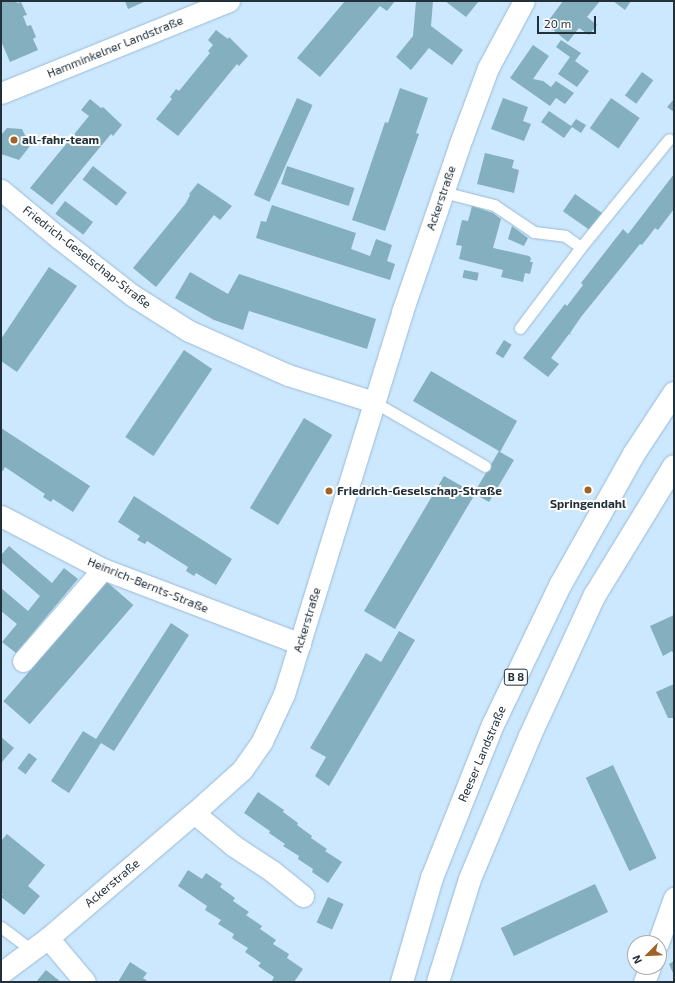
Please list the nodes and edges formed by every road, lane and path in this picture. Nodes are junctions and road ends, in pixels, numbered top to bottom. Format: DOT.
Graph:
graph roads {
  1 [pos="229,1"];
  2 [pos="524,1"];
  3 [pos="1,93"];
  4 [pos="669,139"];
  5 [pos="1,190"];
  6 [pos="443,192"];
  7 [pos="581,247"];
  8 [pos="520,328"];
  9 [pos="674,393"];
  10 [pos="374,402"];
  11 [pos="485,466"];
  12 [pos="674,466"];
  13 [pos="2,518"];
  14 [pos="103,569"];
  15 [pos="300,644"];
  16 [pos="23,661"];
  17 [pos="194,813"];
  18 [pos="303,896"];
  19 [pos="674,898"];
  20 [pos="1,927"];
  21 [pos="661,935"];
  22 [pos="48,938"];
  23 [pos="31,950"];
  24 [pos="1,973"];
  25 [pos="86,982"];
  26 [pos="402,982"];
  27 [pos="438,982"];
  1 -- 3 [label="street, Hamminkelner Landstraße"];
  2 -- 6 [label="street, Ackerstraße"];
  4 -- 7 [label="lane"];
  5 -- 10 [label="street, Friedrich-Geselschap-Straße"];
  6 -- 7 [label="lane"];
  6 -- 10 [label="street, Ackerstraße"];
  7 -- 8 [label="lane"];
  9 -- 26 [label="main road, Reeser Landstraße / B 8"];
  10 -- 11 [label="lane"];
  10 -- 15 [label="street, Ackerstraße"];
  12 -- 27 [label="main road"];
  13 -- 14 [label="street, Heinrich-Bernts-Straße"];
  14 -- 15 [label="street, Heinrich-Bernts-Straße"];
  14 -- 16 [label="street"];
  15 -- 17 [label="street, Ackerstraße"];
  17 -- 18 [label="street"];
  17 -- 22 [label="street, Ackerstraße"];
  19 -- 21 [label="street"];
  20 -- 23 [label="lane"];
  22 -- 23 [label="street, Ackerstraße"];
  22 -- 25 [label="street"];
  23 -- 24 [label="street, Ackerstraße"];
}
